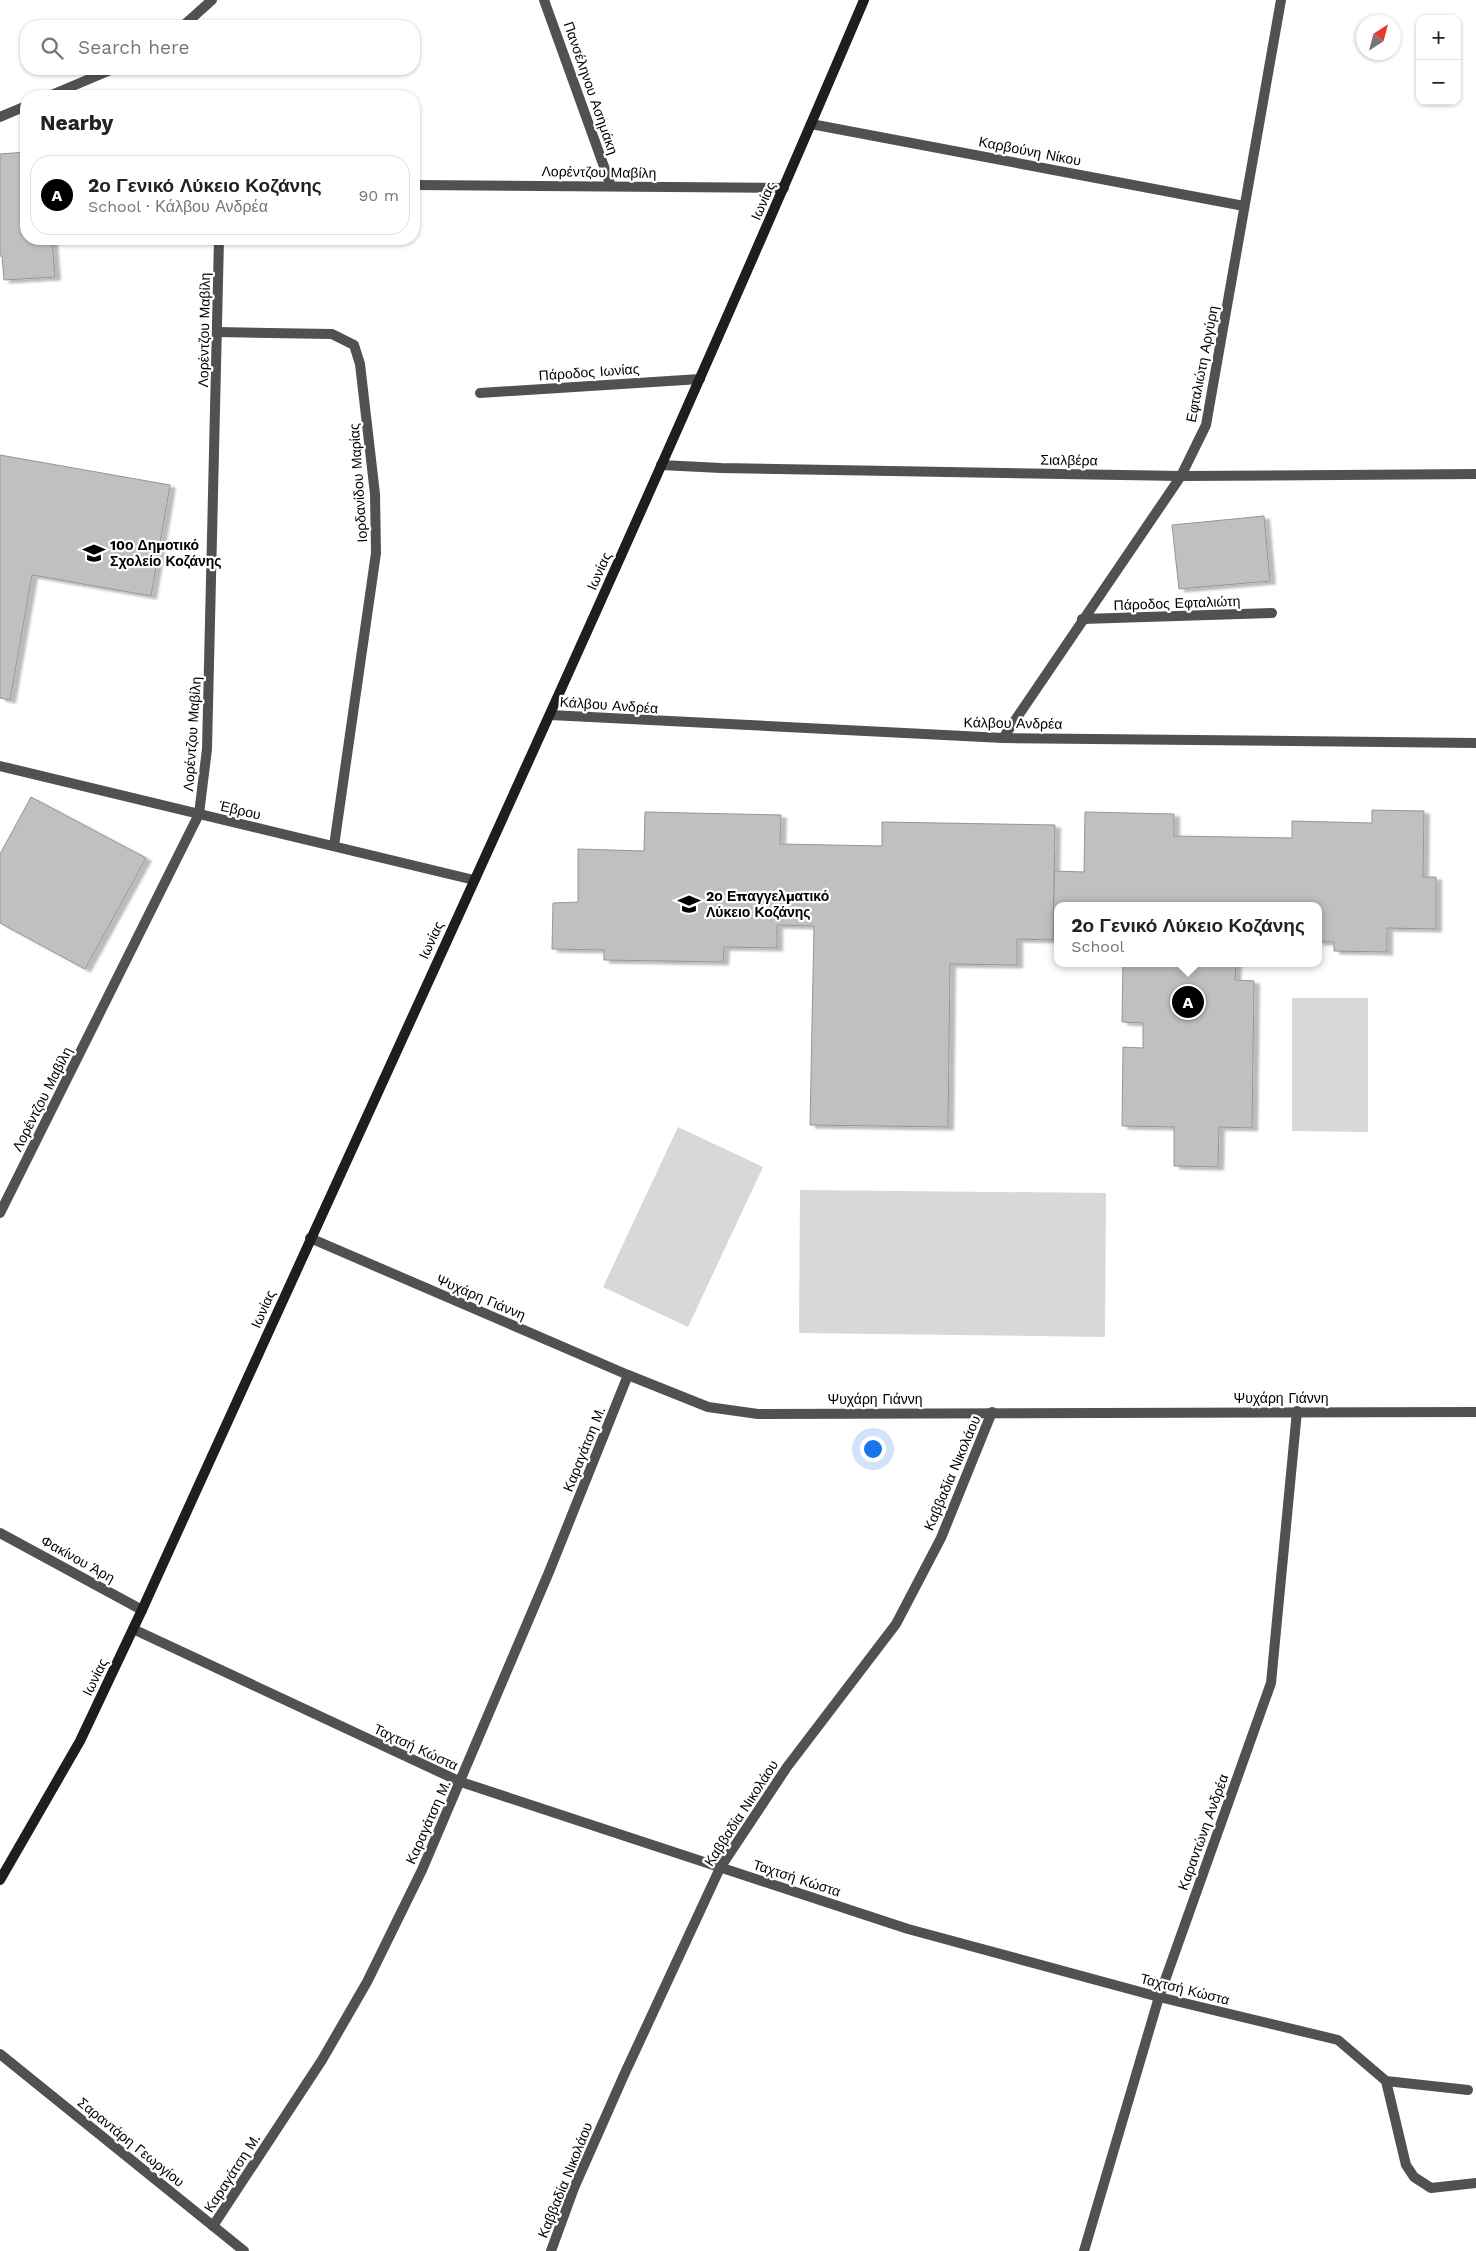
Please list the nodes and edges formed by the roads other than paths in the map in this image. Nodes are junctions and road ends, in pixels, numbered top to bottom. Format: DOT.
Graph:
graph roads {
  1 [pos="212,0"];
  2 [pos="544,0"];
  3 [pos="864,0"];
  4 [pos="1281,0"];
  5 [pos="189,20"];
  6 [pos="99,75"];
  7 [pos="63,90"];
  8 [pos="20,109"];
  9 [pos="0,117"];
  10 [pos="811,124"];
  11 [pos="420,185"];
  12 [pos="611,186"];
  13 [pos="784,188"];
  14 [pos="1244,206"];
  15 [pos="219,245"];
  16 [pos="218,332"];
  17 [pos="700,379"];
  18 [pos="480,394"];
  19 [pos="661,465"];
  20 [pos="1476,474"];
  21 [pos="1181,476"];
  22 [pos="1272,614"];
  23 [pos="1082,619"];
  24 [pos="550,715"];
  25 [pos="1003,738"];
  26 [pos="1476,743"];
  27 [pos="0,766"];
  28 [pos="199,814"];
  29 [pos="334,846"];
  30 [pos="474,880"];
  31 [pos="0,1213"];
  32 [pos="310,1238"];
  33 [pos="628,1375"];
  34 [pos="992,1412"];
  35 [pos="1297,1412"];
  36 [pos="1476,1412"];
  37 [pos="0,1533"];
  38 [pos="142,1610"];
  39 [pos="133,1629"];
  40 [pos="461,1782"];
  41 [pos="720,1868"];
  42 [pos="0,1880"];
  43 [pos="1159,1997"];
  44 [pos="0,2054"];
  45 [pos="1386,2080"];
  46 [pos="1468,2090"];
  47 [pos="1476,2183"];
  48 [pos="213,2226"];
  49 [pos="244,2251"];
  50 [pos="551,2251"];
  51 [pos="1084,2251"];
  1 -- 5 [label="street"];
  2 -- 12 [label="street, Πανσέληνου Ασημάκη"];
  3 -- 10 [label="main road, Ιωνίας"];
  4 -- 14 [label="street, Εφταλιώτη Αργύρη"];
  6 -- 7 [label="street"];
  8 -- 9 [label="street"];
  10 -- 13 [label="main road, Ιωνίας"];
  10 -- 14 [label="street, Καρβούνη Νίκου"];
  11 -- 12 [label="street, Λορέντζου Μαβίλη"];
  12 -- 13 [label="street, Λορέντζου Μαβίλη"];
  13 -- 17 [label="main road, Ιωνίας"];
  14 -- 21 [label="street, Εφταλιώτη Αργύρη"];
  15 -- 16 [label="street, Λορέντζου Μαβίλη"];
  16 -- 28 [label="street, Λορέντζου Μαβίλη"];
  16 -- 29 [label="street, Ιορδανίδου Μαρίας"];
  17 -- 18 [label="street, Πάροδος Ιωνίας"];
  17 -- 19 [label="main road, Ιωνίας"];
  19 -- 21 [label="street, Σιαλβέρα"];
  19 -- 24 [label="main road, Ιωνίας"];
  20 -- 21 [label="street, Σιαλβέρα"];
  21 -- 23 [label="street, Εφταλιώτη Αργύρη"];
  22 -- 23 [label="street, Πάροδος Εφταλιώτη"];
  23 -- 25 [label="street, Εφταλιώτη Αργύρη"];
  24 -- 25 [label="street, Κάλβου Ανδρέα"];
  24 -- 30 [label="main road, Ιωνίας"];
  25 -- 26 [label="street, Κάλβου Ανδρέα"];
  27 -- 28 [label="street, Έβρου"];
  28 -- 29 [label="street, Έβρου"];
  28 -- 31 [label="street, Λορέντζου Μαβίλη"];
  29 -- 30 [label="street, Έβρου"];
  30 -- 32 [label="main road, Ιωνίας"];
  32 -- 33 [label="street, Ψυχάρη Γιάννη"];
  32 -- 38 [label="main road, Ιωνίας"];
  33 -- 34 [label="street, Ψυχάρη Γιάννη"];
  33 -- 40 [label="street, Καραγάτση Μ."];
  34 -- 35 [label="street, Ψυχάρη Γιάννη"];
  34 -- 41 [label="street, Καββαδία Νικολάου"];
  35 -- 36 [label="street, Ψυχάρη Γιάννη"];
  35 -- 43 [label="street, Καραντώνη Ανδρέα"];
  37 -- 38 [label="street, Φακίνου Άρη"];
  38 -- 39 [label="main road, Ιωνίας"];
  39 -- 40 [label="street, Ταχτσή Κώστα"];
  39 -- 42 [label="main road, Ιωνίας"];
  40 -- 41 [label="street, Ταχτσή Κώστα"];
  40 -- 48 [label="street, Καραγάτση Μ."];
  41 -- 43 [label="street, Ταχτσή Κώστα"];
  41 -- 50 [label="street, Καββαδία Νικολάου"];
  43 -- 45 [label="street, Ταχτσή Κώστα"];
  43 -- 51 [label="street, Καραντώνη Ανδρέα"];
  44 -- 48 [label="street, Σαραντάρη Γεωργίου"];
  45 -- 46 [label="street"];
  45 -- 47 [label="street"];
  48 -- 49 [label="street, Σαραντάρη Γεωργίου"];
}
